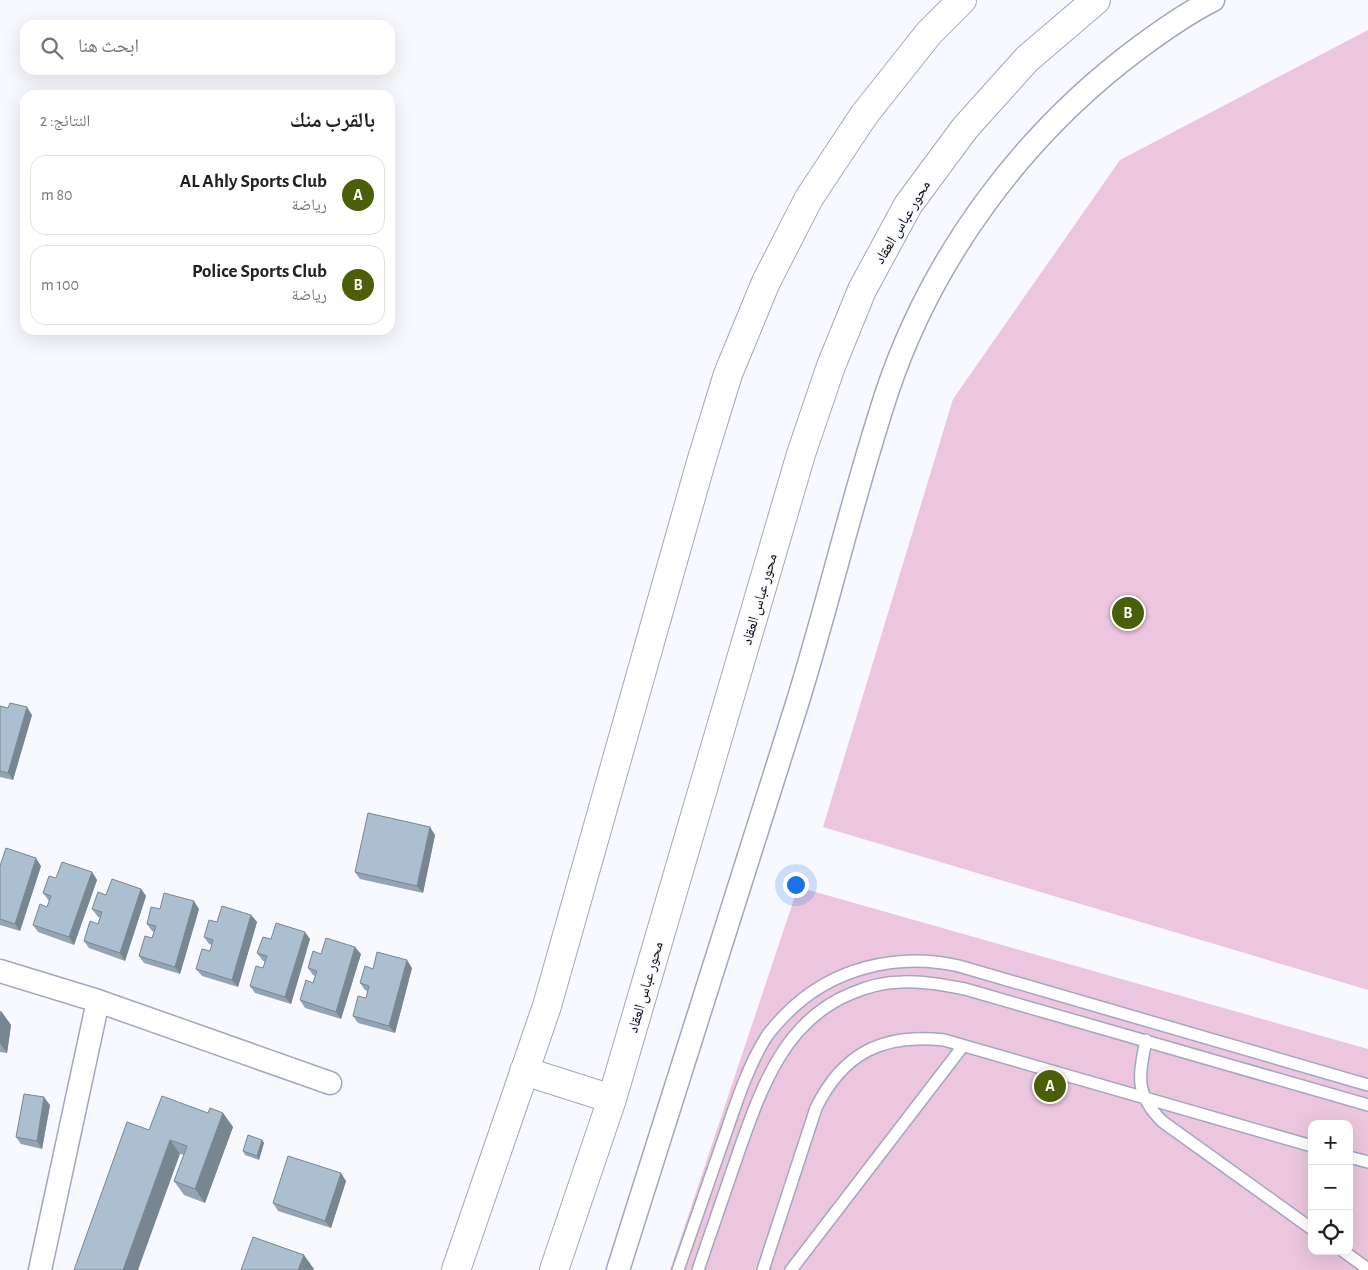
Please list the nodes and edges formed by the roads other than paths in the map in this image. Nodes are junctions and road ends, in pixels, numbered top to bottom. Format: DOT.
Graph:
graph roads {
  1 [pos="962,0"];
  2 [pos="1096,0"];
  3 [pos="1213,0"];
  4 [pos="0,972"];
  5 [pos="98,1001"];
  6 [pos="1146,1040"];
  7 [pos="963,1046"];
  8 [pos="524,1072"];
  9 [pos="330,1083"];
  10 [pos="1368,1085"];
  11 [pos="1144,1098"];
  12 [pos="612,1099"];
  13 [pos="1368,1105"];
  14 [pos="1308,1145"];
  15 [pos="1353,1158"];
  16 [pos="1368,1162"];
  17 [pos="1308,1226"];
  18 [pos="1349,1255"];
  19 [pos="1368,1269"];
  20 [pos="40,1270"];
  21 [pos="456,1270"];
  22 [pos="554,1270"];
  23 [pos="618,1270"];
  24 [pos="678,1270"];
  25 [pos="698,1270"];
  26 [pos="763,1270"];
  27 [pos="791,1270"];
  1 -- 8 [label="main road"];
  2 -- 12 [label="main road, محور عباس العقاد"];
  3 -- 23 [label="street"];
  4 -- 5 [label="street"];
  5 -- 9 [label="street"];
  5 -- 20 [label="street"];
  6 -- 11 [label="lane"];
  6 -- 13 [label="lane"];
  6 -- 25 [label="lane"];
  7 -- 11 [label="lane"];
  7 -- 26 [label="lane"];
  7 -- 27 [label="lane"];
  8 -- 12 [label="main road"];
  8 -- 21 [label="main road"];
  10 -- 24 [label="lane"];
  11 -- 14 [label="lane"];
  11 -- 17 [label="lane"];
  12 -- 22 [label="main road, محور عباس العقاد"];
  15 -- 16 [label="lane"];
  18 -- 19 [label="lane"];
}
